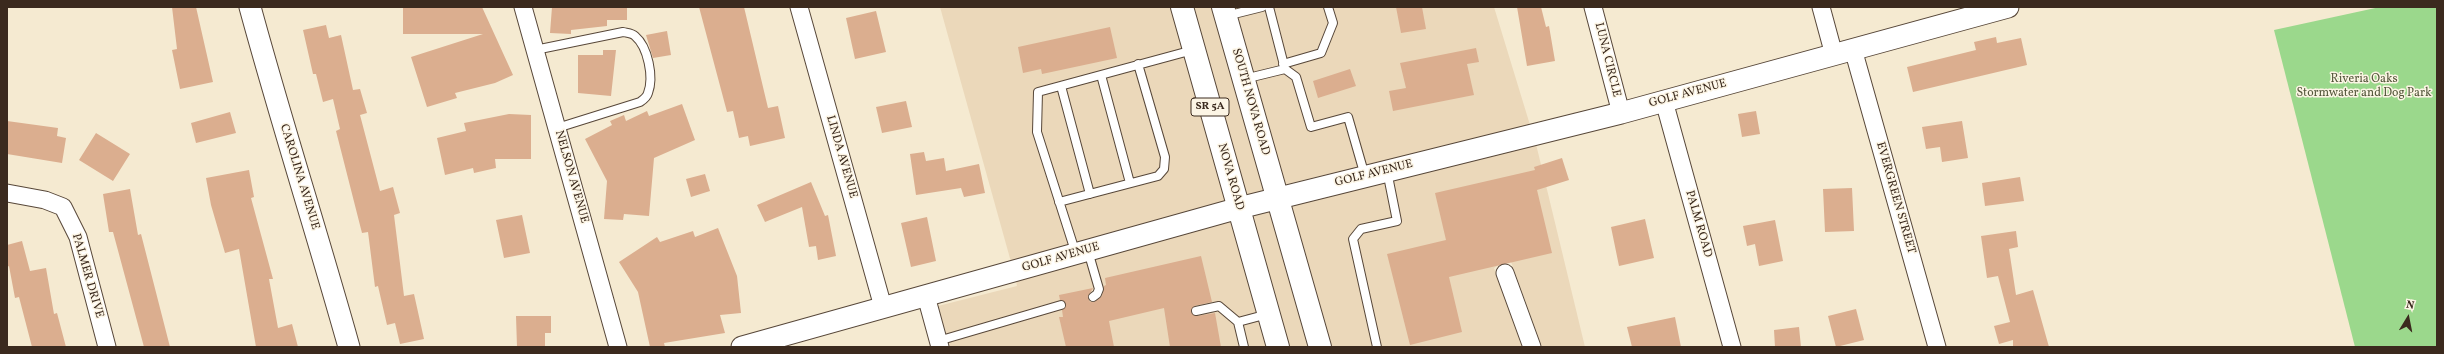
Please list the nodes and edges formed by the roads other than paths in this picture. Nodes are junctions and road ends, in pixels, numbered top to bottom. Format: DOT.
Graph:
graph roads {
  1 [pos="250,7"];
  2 [pos="523,7"];
  3 [pos="799,7"];
  4 [pos="1182,7"];
  5 [pos="1262,7"];
  6 [pos="1269,7"];
  7 [pos="1328,7"];
  8 [pos="1593,7"];
  9 [pos="1821,7"];
  10 [pos="2008,7"];
  11 [pos="1225,12"];
  12 [pos="1194,49"];
  13 [pos="535,50"];
  14 [pos="1843,52"];
  15 [pos="1138,64"];
  16 [pos="1284,66"];
  17 [pos="1101,75"];
  18 [pos="1244,79"];
  19 [pos="1061,86"];
  20 [pos="1664,101"];
  21 [pos="1621,113"];
  22 [pos="557,128"];
  23 [pos="1386,171"];
  24 [pos="1365,176"];
  25 [pos="1130,183"];
  26 [pos="7,193"];
  27 [pos="1090,194"];
  28 [pos="1277,197"];
  29 [pos="1059,202"];
  30 [pos="1239,208"];
  31 [pos="1082,252"];
  32 [pos="1505,273"];
  33 [pos="926,296"];
  34 [pos="1093,297"];
  35 [pos="1061,305"];
  36 [pos="883,308"];
  37 [pos="1196,311"];
  38 [pos="1269,314"];
  39 [pos="1238,322"];
  40 [pos="939,344"];
  41 [pos="107,347"];
  42 [pos="349,347"];
  43 [pos="618,347"];
  44 [pos="742,347"];
  45 [pos="1244,347"];
  46 [pos="1278,347"];
  47 [pos="1320,347"];
  48 [pos="1377,347"];
  49 [pos="1532,347"];
  50 [pos="1732,347"];
  51 [pos="1937,347"];
  1 -- 42 [label="street, CAROLINA AVENUE"];
  2 -- 13 [label="street, NELSON AVENUE"];
  3 -- 36 [label="street, LINDA AVENUE"];
  4 -- 12 [label="main road, NOVA ROAD / SR 5A"];
  5 -- 11 [label="lane"];
  6 -- 16 [label="lane"];
  7 -- 16 [label="lane"];
  8 -- 21 [label="street, LUNA CIRCLE"];
  9 -- 14 [label="street, EVERGREEN STREET"];
  10 -- 14 [label="street, GOLF AVENUE"];
  11 -- 18 [label="main road, SOUTH NOVA ROAD"];
  12 -- 15 [label="lane"];
  12 -- 30 [label="main road, NOVA ROAD / SR 5A"];
  13 -- 22 [label="street, NELSON AVENUE"];
  13 -- 22 [label="lane"];
  14 -- 20 [label="street, GOLF AVENUE"];
  14 -- 51 [label="street, EVERGREEN STREET"];
  15 -- 17 [label="lane"];
  15 -- 25 [label="lane"];
  16 -- 18 [label="lane"];
  16 -- 24 [label="lane"];
  17 -- 19 [label="lane"];
  17 -- 25 [label="lane"];
  18 -- 28 [label="main road, SOUTH NOVA ROAD"];
  19 -- 27 [label="lane"];
  19 -- 29 [label="lane"];
  20 -- 21 [label="street, GOLF AVENUE"];
  20 -- 50 [label="street, PALM ROAD"];
  21 -- 23 [label="street, GOLF AVENUE"];
  22 -- 43 [label="street, NELSON AVENUE"];
  23 -- 24 [label="street, GOLF AVENUE"];
  23 -- 48 [label="lane"];
  24 -- 28 [label="street, GOLF AVENUE"];
  25 -- 27 [label="lane"];
  26 -- 41 [label="street, PALMER DRIVE"];
  27 -- 29 [label="lane"];
  28 -- 30 [label="street, GOLF AVENUE"];
  28 -- 47 [label="main road"];
  29 -- 31 [label="lane"];
  30 -- 31 [label="street, GOLF AVENUE"];
  30 -- 38 [label="main road, NOVA ROAD / SR 5A"];
  31 -- 33 [label="street, GOLF AVENUE"];
  31 -- 34 [label="lane"];
  32 -- 49 [label="street"];
  33 -- 36 [label="street, GOLF AVENUE"];
  33 -- 40 [label="street"];
  35 -- 40 [label="lane"];
  36 -- 44 [label="street, GOLF AVENUE"];
  37 -- 39 [label="lane"];
  38 -- 39 [label="lane"];
  38 -- 46 [label="main road, NOVA ROAD / SR 5A"];
  39 -- 45 [label="lane"];
}
